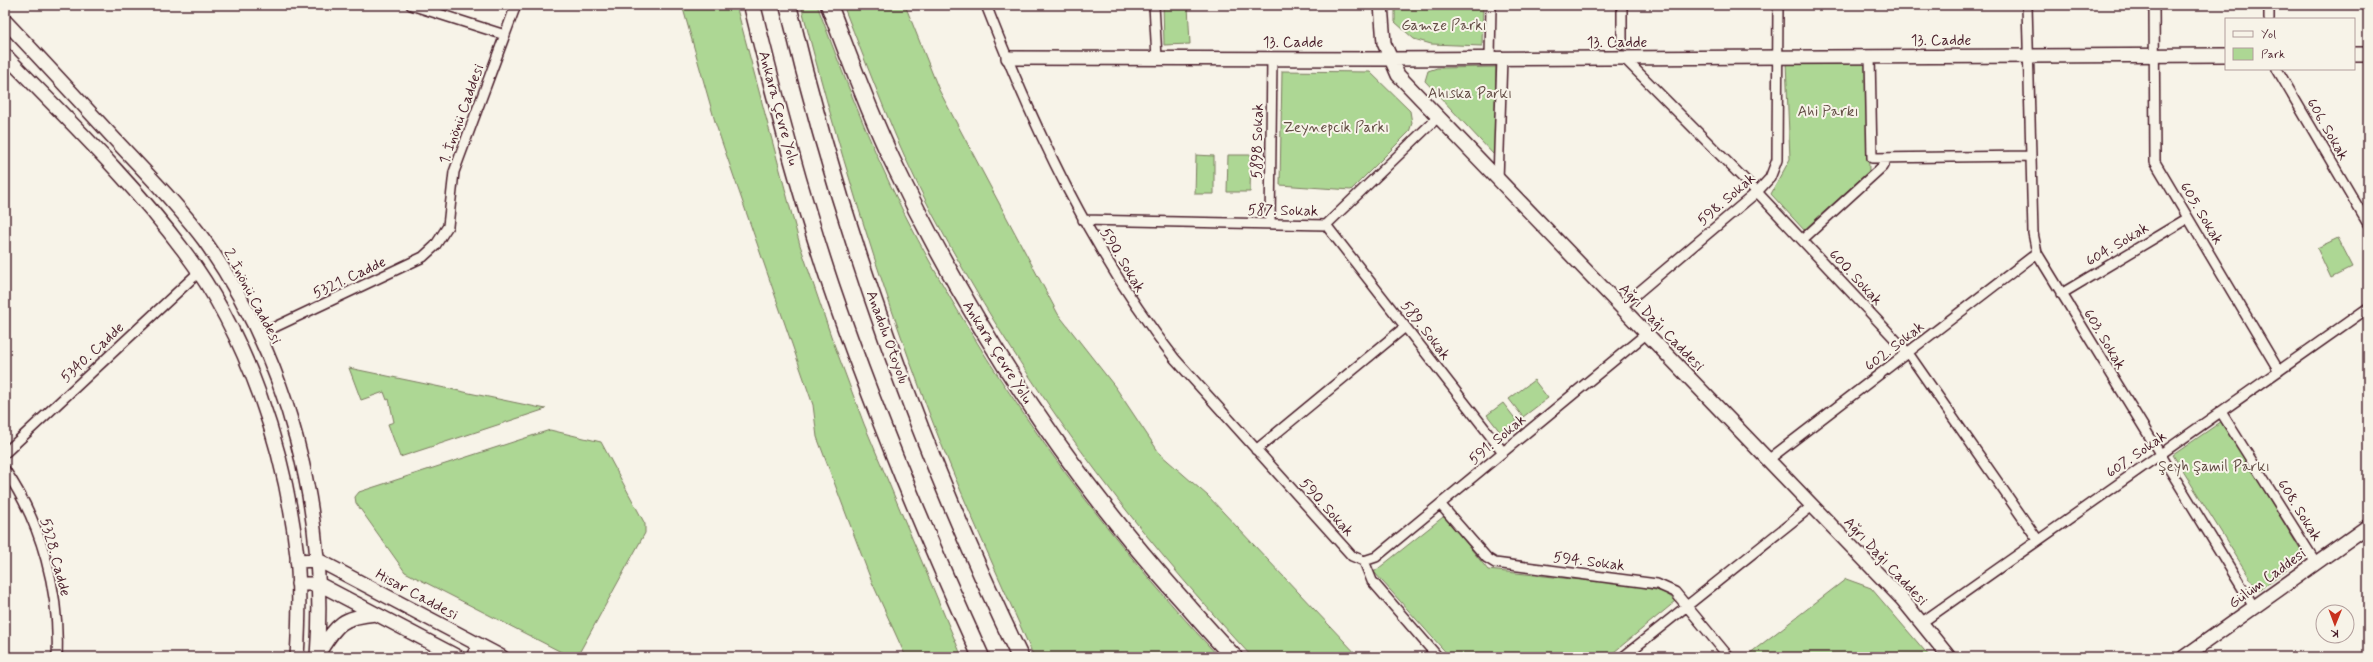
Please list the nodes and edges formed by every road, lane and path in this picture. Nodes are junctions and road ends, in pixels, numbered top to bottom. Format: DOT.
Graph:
graph roads {
  1 [pos="411,5"];
  2 [pos="516,5"];
  3 [pos="752,5"];
  4 [pos="788,5"];
  5 [pos="830,5"];
  6 [pos="986,5"];
  7 [pos="1154,5"];
  8 [pos="1381,5"];
  9 [pos="1491,5"];
  10 [pos="1622,5"];
  11 [pos="1778,5"];
  12 [pos="2027,5"];
  13 [pos="2154,5"];
  14 [pos="2269,5"];
  15 [pos="2269,18"];
  16 [pos="5,21"];
  17 [pos="505,35"];
  18 [pos="1622,44"];
  19 [pos="2355,54"];
  20 [pos="2368,54"];
  21 [pos="5,55"];
  22 [pos="2154,55"];
  23 [pos="2225,55"];
  24 [pos="1870,56"];
  25 [pos="2028,56"];
  26 [pos="1778,57"];
  27 [pos="1008,58"];
  28 [pos="1157,58"];
  29 [pos="1272,58"];
  30 [pos="1496,58"];
  31 [pos="1624,58"];
  32 [pos="1389,59"];
  33 [pos="2278,70"];
  34 [pos="1438,117"];
  35 [pos="2031,156"];
  36 [pos="1887,158"];
  37 [pos="1498,180"];
  38 [pos="1757,192"];
  39 [pos="2188,218"];
  40 [pos="1083,220"];
  41 [pos="1270,224"];
  42 [pos="2368,224"];
  43 [pos="1326,225"];
  44 [pos="444,234"];
  45 [pos="1802,240"];
  46 [pos="2037,253"];
  47 [pos="199,272"];
  48 [pos="2061,294"];
  49 [pos="1621,308"];
  50 [pos="2368,308"];
  51 [pos="1405,327"];
  52 [pos="1646,334"];
  53 [pos="258,335"];
  54 [pos="1908,353"];
  55 [pos="2279,371"];
  56 [pos="2221,412"];
  57 [pos="1256,450"];
  58 [pos="1503,452"];
  59 [pos="5,453"];
  60 [pos="2159,455"];
  61 [pos="1768,460"];
  62 [pos="5,470"];
  63 [pos="1440,504"];
  64 [pos="1812,506"];
  65 [pos="2368,526"];
  66 [pos="2038,540"];
  67 [pos="318,560"];
  68 [pos="297,561"];
  69 [pos="1364,561"];
  70 [pos="2316,563"];
  71 [pos="298,584"];
  72 [pos="319,584"];
  73 [pos="1686,605"];
  74 [pos="2254,607"];
  75 [pos="376,614"];
  76 [pos="1921,623"];
  77 [pos="479,645"];
  78 [pos="317,656"];
  79 [pos="57,657"];
  80 [pos="297,657"];
  81 [pos="458,657"];
  82 [pos="473,657"];
  83 [pos="502,657"];
  84 [pos="981,657"];
  85 [pos="1020,657"];
  86 [pos="1234,657"];
  87 [pos="1438,657"];
  88 [pos="1622,657"];
  89 [pos="1728,657"];
  90 [pos="1949,657"];
  91 [pos="2184,657"];
  1 -- 17 [label="street"];
  2 -- 17 [label="street, 1. İnönü Caddesi"];
  3 -- 84 [label="highway, Ankara Çevre Yolu"];
  4 -- 85 [label="highway, Anadolu Otoyolu"];
  5 -- 86 [label="highway, Ankara Çevre Yolu"];
  6 -- 27 [label="street, 590. Sokak"];
  7 -- 28 [label="street"];
  8 -- 32 [label="main road, Ağrı Dağı Caddesi"];
  9 -- 30 [label="street"];
  10 -- 18 [label="street"];
  11 -- 26 [label="street, 598. Sokak"];
  12 -- 25 [label="street, 603. Sokak"];
  13 -- 22 [label="street, 605. Sokak"];
  14 -- 15 [label="street"];
  16 -- 53 [label="main road, 2. İnönü Caddesi"];
  17 -- 44 [label="street, 1. İnönü Caddesi"];
  19 -- 20 [label="main road"];
  21 -- 47 [label="main road"];
  22 -- 23 [label="main road, 13. Cadde"];
  22 -- 25 [label="main road, 13. Cadde"];
  22 -- 39 [label="street, 605. Sokak"];
  24 -- 25 [label="main road, 13. Cadde"];
  24 -- 26 [label="main road, 13. Cadde"];
  24 -- 36 [label="street"];
  25 -- 35 [label="street, 603. Sokak"];
  26 -- 31 [label="main road, 13. Cadde"];
  26 -- 38 [label="street, 598. Sokak"];
  27 -- 28 [label="main road, 13. Cadde"];
  27 -- 40 [label="street, 590. Sokak"];
  28 -- 29 [label="main road, 13. Cadde"];
  29 -- 32 [label="main road, 13. Cadde"];
  29 -- 41 [label="street, 5898 Sokak"];
  30 -- 31 [label="main road, 13. Cadde"];
  30 -- 32 [label="main road, 13. Cadde"];
  30 -- 37 [label="street"];
  31 -- 38 [label="street, 600. Sokak"];
  32 -- 34 [label="main road, Ağrı Dağı Caddesi"];
  33 -- 42 [label="street, 606. Sokak"];
  34 -- 37 [label="main road, Ağrı Dağı Caddesi"];
  34 -- 43 [label="street, 587. Sokak"];
  35 -- 36 [label="street"];
  35 -- 46 [label="street, 603. Sokak"];
  36 -- 45 [label="street"];
  37 -- 49 [label="main road, Ağrı Dağı Caddesi"];
  38 -- 45 [label="street, 600. Sokak"];
  38 -- 49 [label="street, 598. Sokak"];
  39 -- 48 [label="street, 604. Sokak"];
  39 -- 55 [label="street, 605. Sokak"];
  40 -- 41 [label="street, 587. Sokak"];
  40 -- 57 [label="street, 590. Sokak"];
  41 -- 43 [label="street, 587. Sokak"];
  43 -- 51 [label="street, 589. Sokak"];
  44 -- 53 [label="street, 5321. Cadde"];
  45 -- 54 [label="street, 600. Sokak"];
  46 -- 48 [label="street, 603. Sokak"];
  46 -- 54 [label="street, 602. Sokak"];
  47 -- 59 [label="street, 5340. Cadde"];
  47 -- 68 [label="main road"];
  48 -- 60 [label="street, 603. Sokak"];
  49 -- 52 [label="main road, Ağrı Dağı Caddesi"];
  50 -- 55 [label="street, 607. Sokak"];
  51 -- 57 [label="street"];
  51 -- 58 [label="street, 589. Sokak"];
  52 -- 58 [label="street, 591. Sokak"];
  52 -- 61 [label="main road, Ağrı Dağı Caddesi"];
  53 -- 67 [label="main road, 2. İnönü Caddesi"];
  54 -- 61 [label="street, 602. Sokak"];
  54 -- 66 [label="street, 600. Sokak"];
  55 -- 56 [label="street, 607. Sokak"];
  56 -- 60 [label="street, 607. Sokak"];
  56 -- 70 [label="street, 608. Sokak"];
  57 -- 69 [label="street, 590. Sokak"];
  58 -- 63 [label="street, 591. Sokak"];
  60 -- 66 [label="street, 607. Sokak"];
  60 -- 74 [label="street, 603. Sokak"];
  61 -- 64 [label="main road, Ağrı Dağı Caddesi"];
  62 -- 79 [label="street, 5328. Cadde"];
  63 -- 69 [label="street, 591. Sokak"];
  63 -- 73 [label="street, 594. Sokak"];
  64 -- 73 [label="street"];
  64 -- 76 [label="main road, Ağrı Dağı Caddesi"];
  65 -- 70 [label="main road, Gülüm Caddesi"];
  66 -- 76 [label="street, 607. Sokak"];
  67 -- 68 [label="main road"];
  67 -- 72 [label="main road, 2. İnönü Caddesi"];
  67 -- 77 [label="main road, Hisar Caddesi"];
  68 -- 71 [label="main road"];
  69 -- 87 [label="street"];
  70 -- 74 [label="main road, Gülüm Caddesi"];
  71 -- 72 [label="main road"];
  71 -- 80 [label="main road"];
  72 -- 75 [label="main road"];
  72 -- 78 [label="main road, 2. İnönü Caddesi"];
  73 -- 88 [label="street"];
  73 -- 89 [label="street, 594. Sokak"];
  74 -- 91 [label="main road, Gülüm Caddesi"];
  75 -- 78 [label="main road"];
  75 -- 81 [label="main road"];
  76 -- 90 [label="main road, Ağrı Dağı Caddesi"];
  77 -- 82 [label="main road"];
  77 -- 83 [label="main road, Hisar Caddesi"];
}
